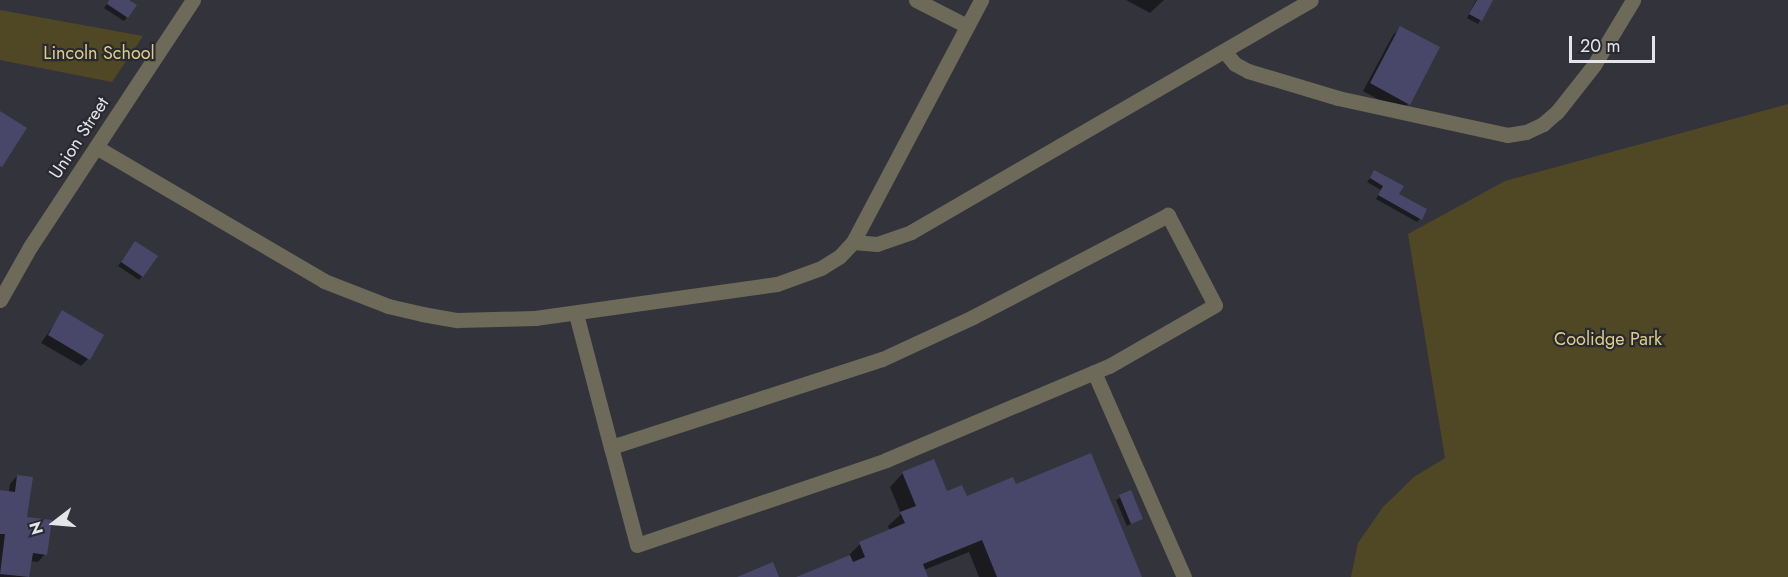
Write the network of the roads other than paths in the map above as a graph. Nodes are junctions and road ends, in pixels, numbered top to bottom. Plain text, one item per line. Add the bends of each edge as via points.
1 (194, 0) edge
2 (916, 0) edge
3 (981, 0) edge
4 (1311, 0) edge
5 (1633, 0) edge
6 (967, 26) junction
7 (1224, 51) junction
8 (96, 147) junction
9 (853, 242) junction
10 (0, 300) edge
11 (576, 314) junction
12 (1094, 372) junction
13 (611, 447) junction
14 (1184, 577) edge

1 - 8 street, Union Street
2 - 6 street
3 - 6 street
4 - 7 street
5 - 7 street via 1594,65 1557,112 1526,132 1507,135 1293,85 1248,71
6 - 9 street
7 - 9 street via 911,232 877,244
8 - 10 street, Union Street
8 - 11 street via 294,265 388,306 456,320
9 - 11 street via 821,268 777,284
11 - 13 street
12 - 13 street via 886,460 637,545
12 - 13 street via 1215,305 1168,214 973,317 882,359
12 - 14 street

